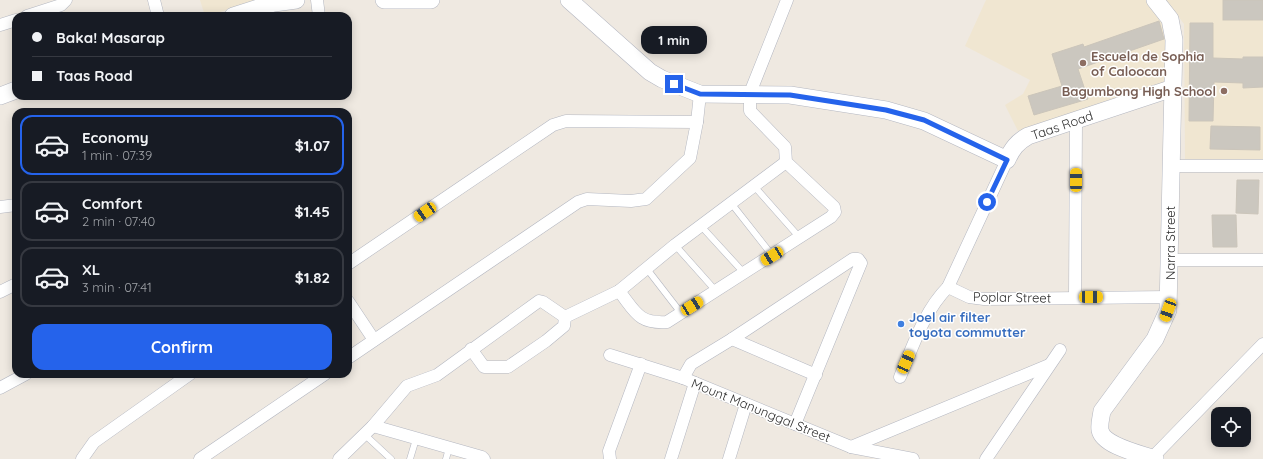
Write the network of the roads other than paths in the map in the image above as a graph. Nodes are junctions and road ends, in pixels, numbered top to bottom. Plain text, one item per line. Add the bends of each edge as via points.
1 (66, 0) edge
2 (154, 0) edge
3 (296, 0) edge
4 (317, 0) edge
5 (384, 0) edge
6 (431, 0) edge
7 (569, 0) edge
8 (787, 0) edge
9 (1155, 0) edge
10 (412, 1) edge
11 (39, 12) edge
12 (157, 12) edge
13 (246, 12) edge
14 (318, 12) edge
15 (12, 21) edge
16 (0, 25) edge
17 (1173, 88) junction
18 (12, 92) edge
19 (750, 93) junction
20 (700, 94) junction
21 (0, 96) edge
22 (1076, 121) junction
23 (698, 122) junction
24 (1007, 160) junction
25 (786, 162) junction
26 (1170, 166) junction
27 (1263, 166) edge
28 (754, 186) junction
29 (731, 203) junction
30 (12, 206) edge
31 (0, 207) edge
32 (701, 226) junction
33 (800, 238) junction
34 (675, 245) junction
35 (772, 256) junction
36 (1170, 260) junction
37 (1263, 260) edge
38 (352, 261) edge
39 (647, 269) junction
40 (744, 273) junction
41 (12, 286) edge
42 (948, 287) junction
43 (619, 290) junction
44 (716, 291) junction
45 (0, 292) edge
46 (1075, 297) junction
47 (1169, 297) junction
48 (352, 307) edge
49 (681, 313) junction
50 (565, 317) junction
51 (732, 339) junction
52 (374, 340) junction
53 (1263, 344) edge
54 (471, 349) junction
55 (1060, 350) dead end
56 (610, 354) dead end
57 (352, 355) edge
58 (641, 364) junction
59 (1049, 365) junction
60 (816, 375) junction
61 (900, 377) dead end
62 (19, 378) edge
63 (184, 378) edge
64 (319, 378) edge
65 (683, 378) junction
66 (695, 383) junction
67 (0, 388) edge
68 (746, 404) junction
69 (795, 424) junction
70 (368, 430) junction
71 (416, 439) junction
72 (851, 447) junction
73 (447, 454) edge
74 (483, 458) edge
75 (1153, 458) edge
76 (82, 459) edge
77 (200, 459) edge
78 (339, 459) edge
79 (391, 459) edge
80 (410, 459) edge
81 (610, 459) edge
82 (671, 459) edge
83 (729, 459) edge
84 (913, 459) edge
85 (986, 459) edge

1 - 11 street via 60,5
2 - 12 street
3 - 13 street via 274,3
4 - 14 street
5 - 10 street
6 - 10 street
7 - 20 street via 650,72
8 - 19 street
9 - 17 street, Narra Street via 1170,19 1174,40
15 - 16 street
17 - 22 street, Taas Road
17 - 26 street, Narra Street
18 - 21 street
19 - 20 street
19 - 24 street via 790,95 886,110 924,120
19 - 25 street via 750,111 785,147
20 - 23 street
22 - 24 street, Taas Road via 1028,136 1018,142
22 - 46 street
23 - 38 street via 566,121 553,125
23 - 52 street via 690,158 646,198 632,201 587,199 578,202
24 - 42 street
25 - 28 street
25 - 33 street via 834,207 832,217
26 - 27 street
26 - 36 street, Narra Street
28 - 29 street
28 - 33 lane
29 - 32 street
29 - 35 lane
30 - 31 street
32 - 34 street
32 - 40 lane
33 - 35 street
34 - 39 street
34 - 44 lane
35 - 40 street
36 - 37 street
36 - 47 street, Narra Street
39 - 43 street
39 - 49 lane
40 - 44 street
41 - 45 street
42 - 46 street, Poplar Street via 969,297 984,299
42 - 61 street via 926,318
43 - 49 street via 641,318 653,323 667,322
43 - 50 street
44 - 49 street
46 - 47 street, Poplar Street
47 - 75 street, Narra Street via 1168,310 1155,339 1102,412 1100,422 1100,432 1105,440
48 - 52 street
50 - 54 street via 539,301
50 - 54 street via 564,326 508,367 484,367
51 - 60 street
51 - 60 street via 853,259 858,259 860,263
51 - 65 street via 691,364
52 - 57 street
53 - 75 street
54 - 70 street via 437,375 407,386
55 - 59 street
56 - 58 street, Mount Manunggal Street
58 - 65 street, Mount Manunggal Street
58 - 81 street via 609,452
59 - 72 street
59 - 85 street
60 - 69 street
62 - 67 street
63 - 76 street via 94,442
64 - 77 street
65 - 66 street, Mount Manunggal Street
66 - 68 street, Mount Manunggal Street
66 - 82 street
68 - 69 street, Mount Manunggal Street
68 - 83 street
69 - 72 street, Mount Manunggal Street
70 - 71 street
70 - 78 street
70 - 79 lane
71 - 73 street
71 - 80 lane
72 - 84 street, Mount Manunggal Street
73 - 74 street

